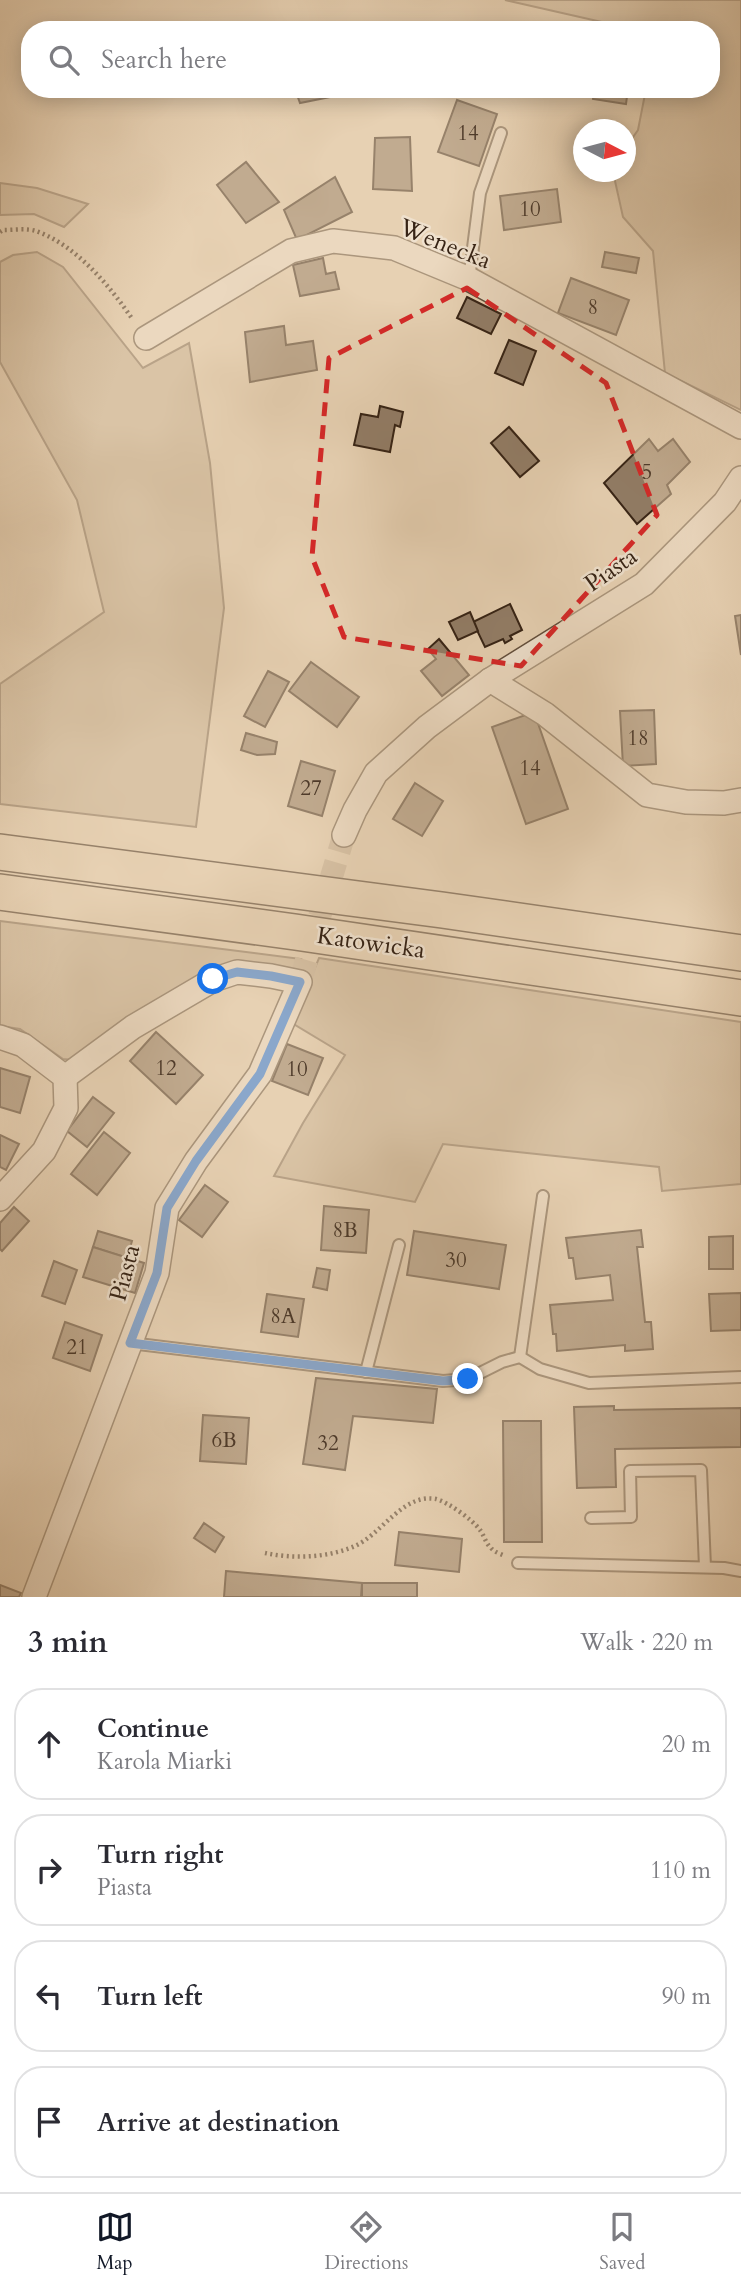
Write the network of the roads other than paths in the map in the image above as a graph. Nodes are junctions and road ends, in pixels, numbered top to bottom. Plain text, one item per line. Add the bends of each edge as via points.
1 (501, 133) dead end
2 (469, 279) junction
3 (146, 338) road end
4 (741, 427) edge
5 (741, 478) edge
6 (490, 680) junction
7 (741, 800) edge
8 (345, 835) tunnel mouth
9 (0, 852) edge
10 (0, 892) edge
11 (741, 953) edge
12 (741, 998) edge
13 (0, 1037) edge
14 (65, 1077) junction
15 (543, 1196) dead end
16 (0, 1199) edge
17 (399, 1245) dead end
18 (130, 1343) junction
19 (520, 1357) junction
20 (366, 1372) junction
21 (741, 1377) edge
22 (591, 1518) dead end
23 (518, 1563) road end
24 (705, 1567) junction
25 (741, 1571) edge
26 (34, 1597) edge

1 - 2 lane via 480,193
2 - 3 street, Wenecka via 394,248 333,241 290,251
2 - 4 street, Wenecka
5 - 6 street, Piasta via 725,502 644,584
6 - 7 street via 545,714 647,795 686,802
6 - 8 street, Piasta via 426,727 376,773
9 - 11 main road, Katowicka
10 - 12 main road, Katowicka
13 - 14 street via 23,1045
14 - 16 street via 66,1108 44,1151
14 - 18 street, Piasta via 133,1027 213,979 237,972 300,982 260,1074 167,1208 157,1273
15 - 19 lane
17 - 20 lane
18 - 20 lane
18 - 26 street, Piasta
19 - 20 lane via 468,1379 443,1381
19 - 21 lane via 540,1369 589,1383
22 - 24 lane via 631,1517 630,1471 701,1470
23 - 24 lane
24 - 25 lane

